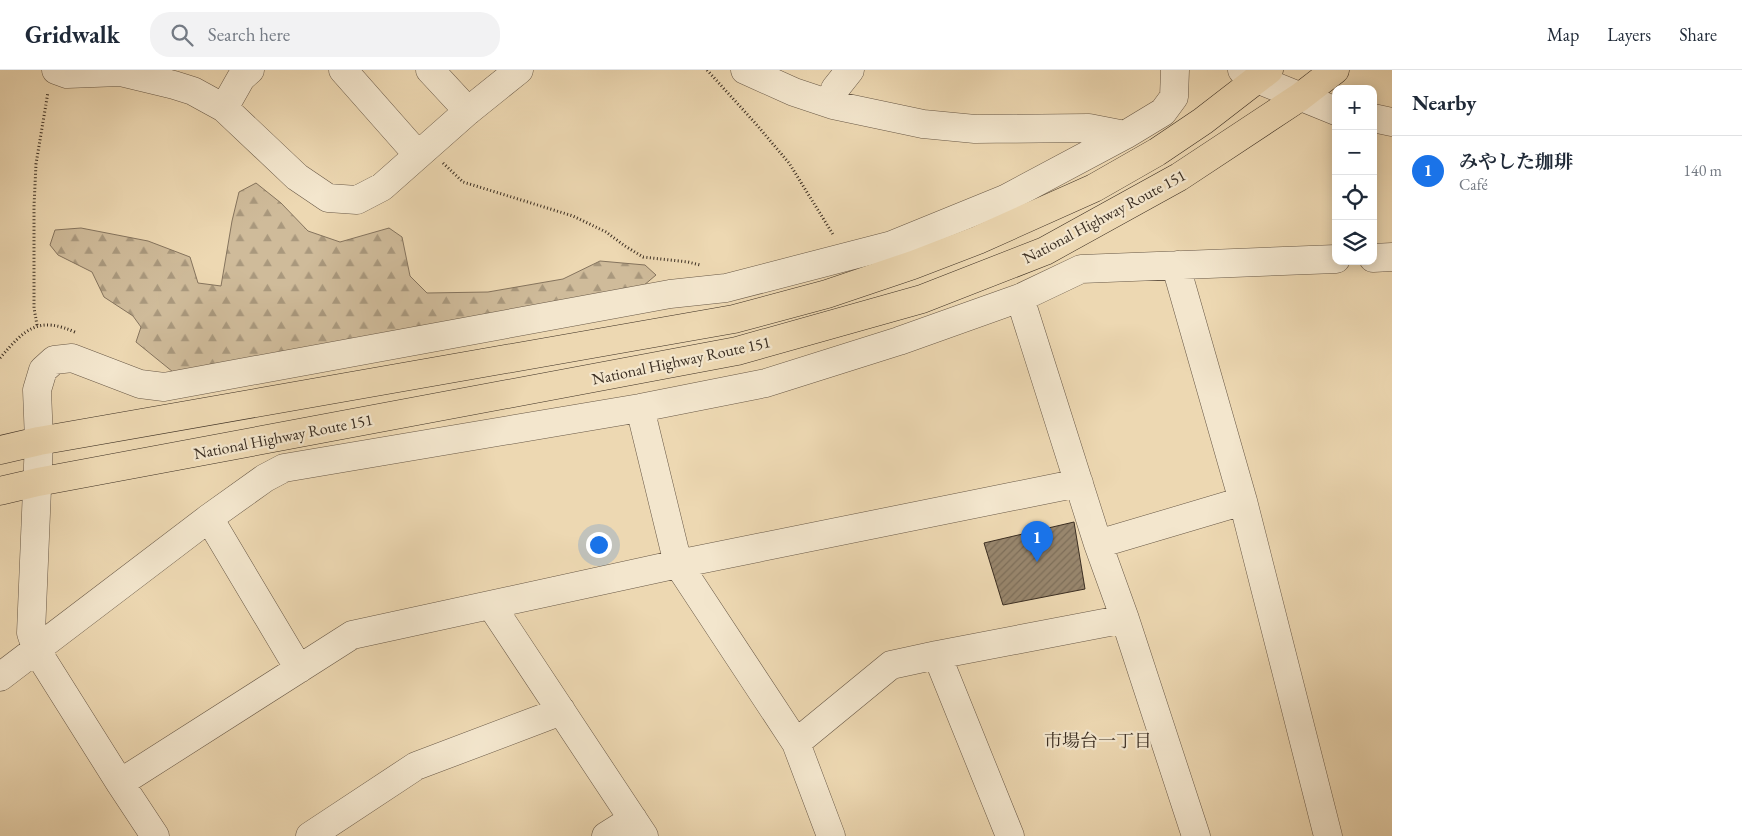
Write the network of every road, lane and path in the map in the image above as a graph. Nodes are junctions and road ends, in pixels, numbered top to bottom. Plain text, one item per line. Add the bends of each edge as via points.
1 (250, 70) edge
2 (343, 70) edge
3 (430, 70) edge
4 (519, 70) edge
5 (707, 70) edge
6 (745, 70) edge
7 (850, 70) edge
8 (1175, 70) edge
9 (1335, 70) edge
10 (1256, 73) edge
11 (53, 78) edge
12 (1300, 97) junction
13 (832, 105) junction
14 (224, 108) junction
15 (1332, 109) edge
16 (468, 111) junction
17 (1377, 119) edge
18 (1392, 122) edge
19 (1125, 135) junction
20 (422, 151) junction
21 (1392, 257) edge
22 (842, 258) junction
23 (1377, 258) edge
24 (1332, 259) edge
25 (1178, 265) junction
26 (731, 287) junction
27 (1020, 298) junction
28 (37, 325) dead end
29 (640, 408) junction
30 (39, 441) junction
31 (0, 450) edge
32 (38, 482) junction
33 (1079, 483) junction
34 (0, 491) edge
35 (1243, 501) junction
36 (209, 518) junction
37 (1098, 544) junction
38 (678, 564) junction
39 (490, 605) junction
40 (1125, 619) junction
41 (37, 650) junction
42 (937, 655) junction
43 (299, 669) junction
44 (0, 677) edge
45 (561, 710) junction
46 (796, 743) junction
47 (120, 784) junction
48 (638, 827) edge
49 (155, 836) edge
50 (310, 836) edge
51 (606, 836) edge
52 (831, 836) edge
53 (1010, 836) edge
54 (1196, 836) edge
55 (1328, 836) edge

1 - 14 street via 241,78
2 - 20 street
3 - 16 street
4 - 16 street
5 - 22 path via 789,163 839,243
6 - 13 street
7 - 13 street via 836,89
8 - 19 street via 1174,97 1162,112
9 - 12 highway, National Highway Route 151
10 - 12 street
10 - 30 highway, National Highway Route 151 via 1203,121 1158,152 1094,188 978,240 827,294 734,319
11 - 14 street via 67,74 120,72 193,91
11 - 28 path via 36,164 34,308
12 - 15 street
12 - 32 highway, National Highway Route 151 via 1179,177 1045,251 922,299 736,351
13 - 19 street via 923,124 975,130 1089,128
14 - 20 street via 297,177 328,198 357,200 382,187
16 - 20 street
17 - 18 street
19 - 22 street via 1005,199 892,245
20 - 26 path via 463,182 573,216 643,256 714,269 726,277
21 - 23 street
22 - 26 street
24 - 25 street
25 - 27 street via 1081,269
25 - 35 street
26 - 30 street via 670,294 164,387 140,384 72,358 54,360 43,370 37,390
27 - 29 street via 899,341 766,382
27 - 33 street
29 - 36 street via 284,468 264,478
29 - 38 street
30 - 31 highway, National Highway Route 151
30 - 32 street
32 - 34 highway, National Highway Route 151
32 - 41 street via 31,633
33 - 37 street
33 - 38 street
35 - 37 street
35 - 55 street
36 - 41 street
36 - 43 street
37 - 40 street
38 - 39 street
38 - 46 street
39 - 43 street via 352,635
39 - 45 street
40 - 42 street
40 - 54 street
41 - 44 street
41 - 47 street
42 - 46 street via 891,665
42 - 53 street
43 - 47 street
45 - 48 street
45 - 50 street via 416,766
46 - 52 street
47 - 49 street
48 - 51 street

